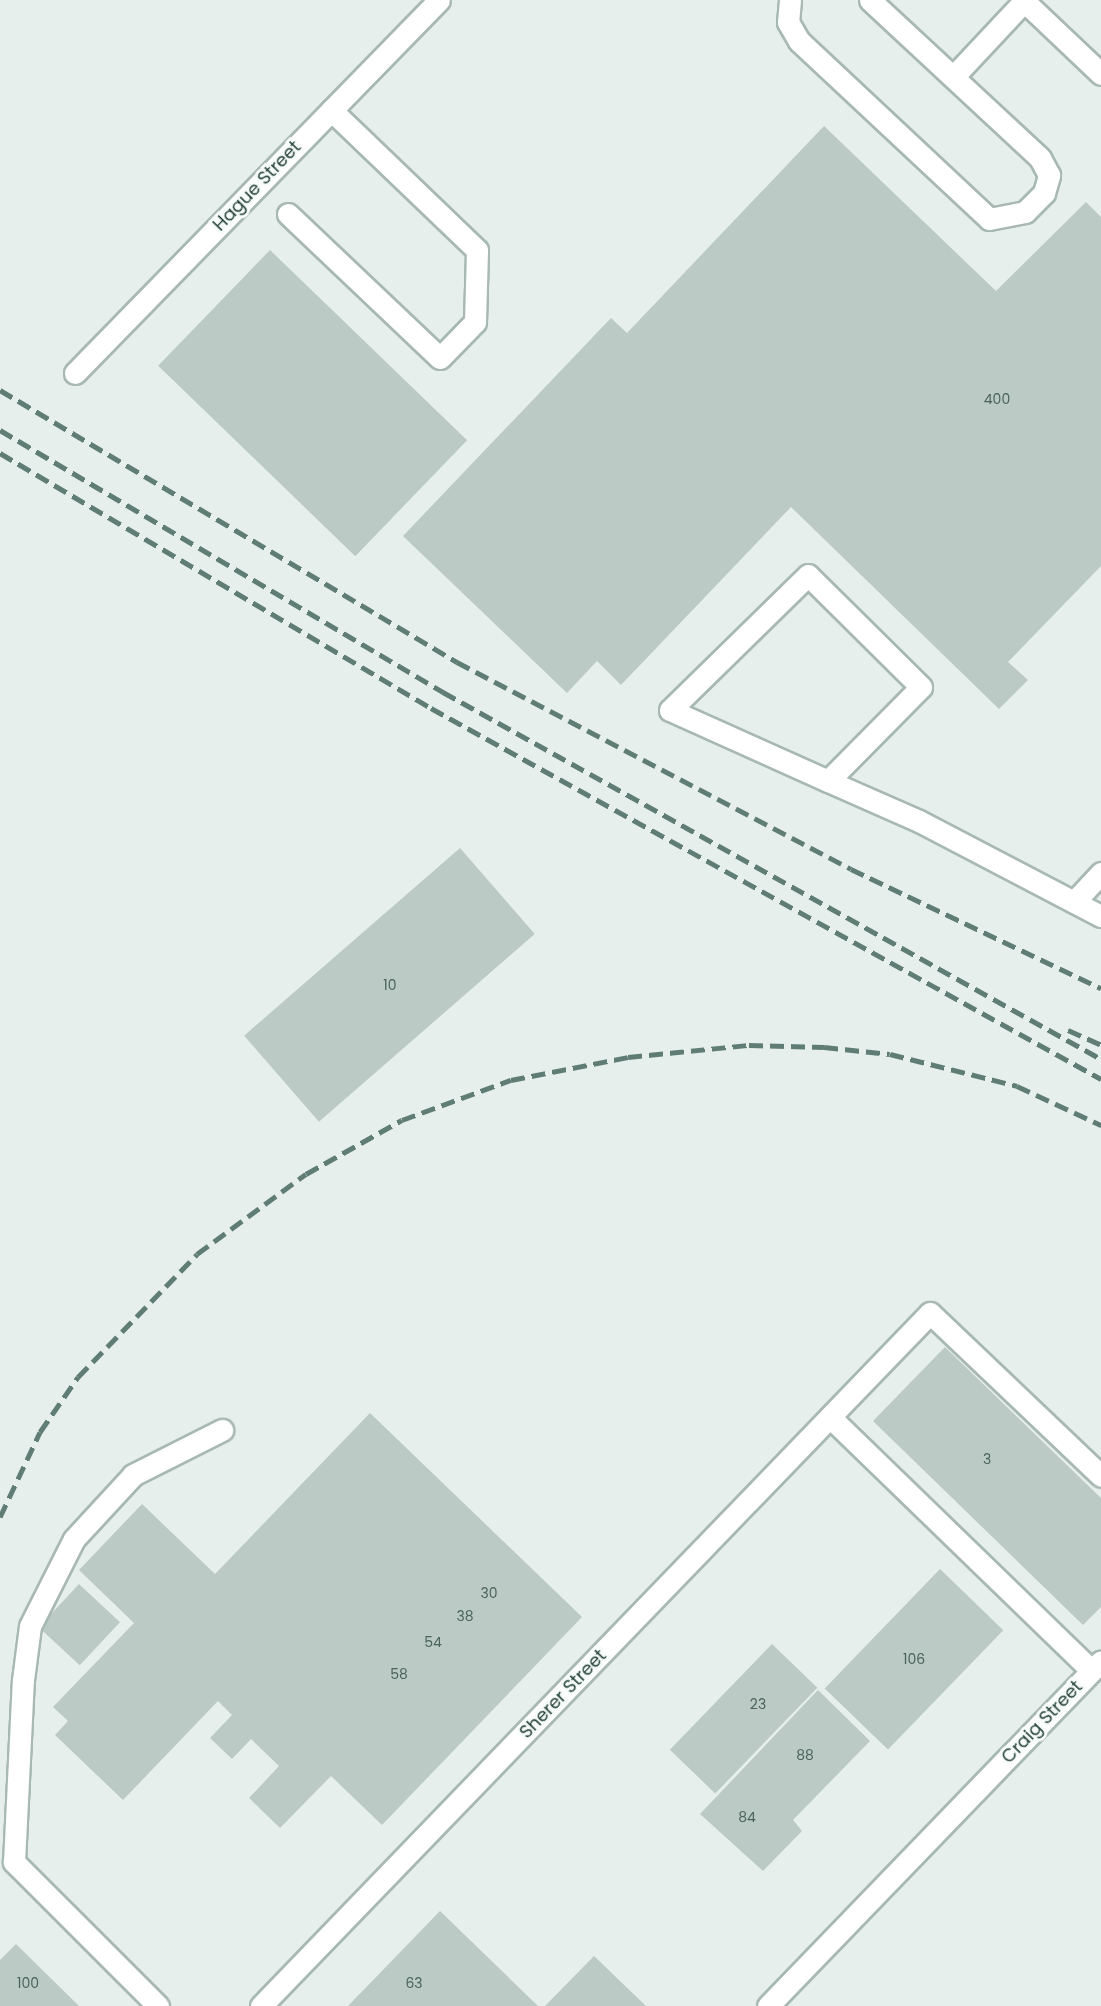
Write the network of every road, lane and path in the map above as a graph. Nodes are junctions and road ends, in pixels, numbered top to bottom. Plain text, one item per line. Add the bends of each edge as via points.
1 (439, 0) edge
2 (790, 0) edge
3 (870, 0) edge
4 (1025, 1) edge
5 (1101, 74) edge
6 (954, 76) junction
7 (331, 110) junction
8 (288, 214) dead end
9 (75, 373) dead end
10 (828, 781) junction
11 (1101, 873) edge
12 (1074, 902) junction
13 (1101, 915) edge
14 (830, 1417) junction
15 (222, 1430) dead end
16 (1101, 1476) edge
17 (1096, 1666) edge
18 (158, 2006) edge
19 (261, 2006) edge
20 (768, 2006) edge

1 - 7 street, Hague Street
2 - 6 street via 788,22 799,41 989,219 1009,219 1044,193 1048,175 1001,119
3 - 6 street
4 - 5 street
4 - 6 street
7 - 8 street via 477,250 475,322 440,359
7 - 9 street, Hague Street
10 - 10 street via 670,710 808,575 921,687
10 - 12 street
11 - 12 street
12 - 13 street
14 - 16 street, Sherer Street via 930,1313
14 - 17 street, Craig Street
14 - 19 street, Sherer Street
15 - 18 street via 134,1475 74,1539 30,1626 23,1681 14,1862
17 - 20 street, Craig Street

